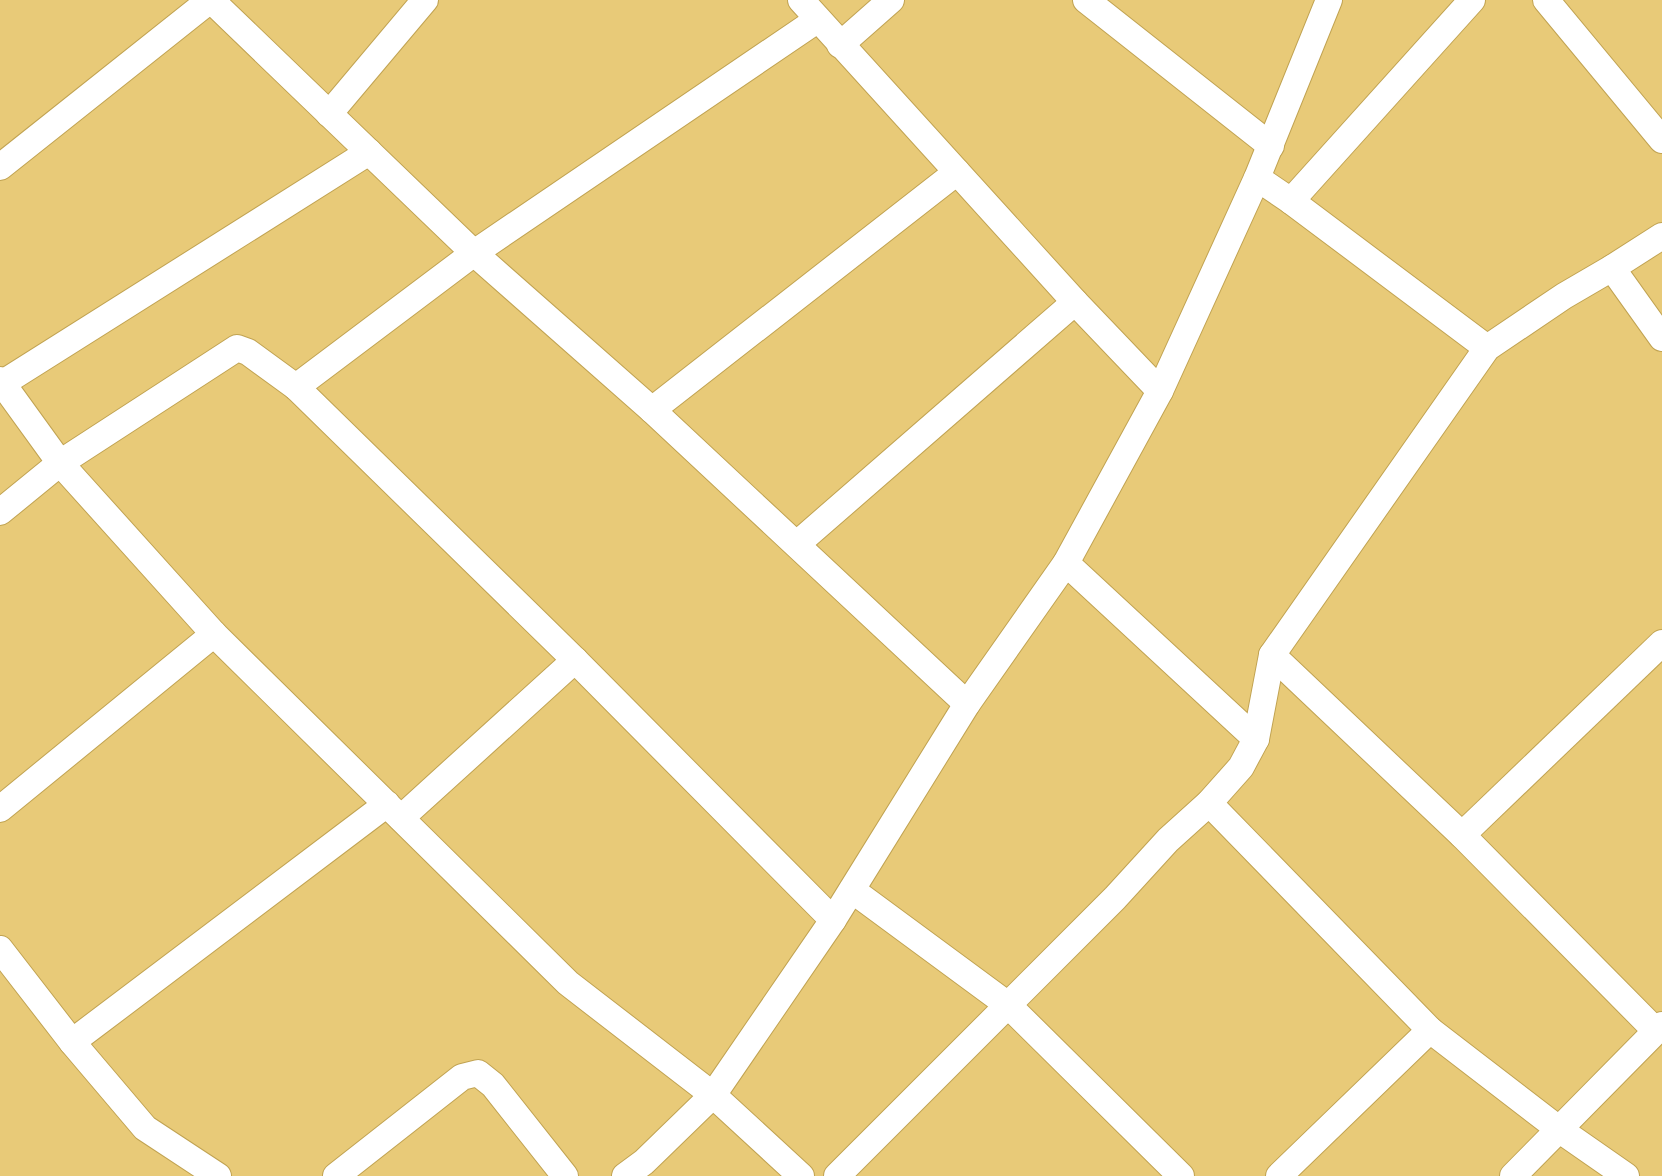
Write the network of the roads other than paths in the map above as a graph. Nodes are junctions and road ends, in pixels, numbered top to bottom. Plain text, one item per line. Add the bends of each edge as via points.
1 (211, 0) edge
2 (425, 0) edge
3 (801, 0) edge
4 (891, 0) edge
5 (1086, 0) edge
6 (1329, 0) edge
7 (1472, 0) edge
8 (1546, 0) edge
9 (817, 20) junction
10 (840, 45) junction
11 (329, 114) junction
12 (1662, 140) edge
13 (1271, 146) junction
14 (369, 152) junction
15 (0, 166) edge
16 (957, 172) junction
17 (1257, 178) junction
18 (1291, 201) junction
19 (1662, 236) edge
20 (474, 254) junction
21 (1612, 268) junction
22 (1075, 302) junction
23 (1662, 338) edge
24 (1487, 348) junction
25 (1, 382) edge
26 (296, 387) junction
27 (1160, 391) junction
28 (652, 411) junction
29 (60, 463) junction
30 (0, 512) edge
31 (797, 544) junction
32 (1066, 563) junction
33 (214, 634) junction
34 (1662, 643) edge
35 (1272, 655) junction
36 (575, 660) junction
37 (967, 704) junction
38 (1256, 739) junction
39 (1209, 803) junction
40 (0, 809) edge
41 (394, 811) junction
42 (1462, 835) junction
43 (852, 890) junction
44 (832, 920) junction
45 (1, 952) edge
46 (1008, 1005) junction
47 (1659, 1028) edge
48 (1430, 1030) junction
49 (72, 1042) junction
50 (712, 1095) junction
51 (1560, 1130) junction
52 (218, 1176) edge
53 (336, 1176) edge
54 (565, 1176) edge
55 (625, 1176) edge
56 (801, 1176) edge
57 (837, 1176) edge
58 (1181, 1176) edge
59 (1279, 1176) edge
60 (1513, 1176) edge
61 (1626, 1176) edge

1 - 11 street
1 - 15 street
2 - 11 street
3 - 9 street
4 - 10 street
5 - 13 street
6 - 13 street
7 - 18 street
8 - 12 street
9 - 10 street
9 - 20 street
10 - 16 street
11 - 14 street
13 - 17 street
14 - 20 street
14 - 25 street
16 - 22 street
16 - 28 street
17 - 18 street
17 - 27 street
18 - 24 street
19 - 21 street
20 - 26 street
20 - 28 street
21 - 23 street
21 - 24 street
22 - 27 street
22 - 31 street
24 - 35 street
25 - 29 street
26 - 29 street via 249,352 237,348
26 - 36 street
27 - 32 street
28 - 31 street
29 - 30 street
29 - 33 street
31 - 37 street
32 - 37 street
32 - 38 street
33 - 40 street
33 - 41 street
34 - 42 street
35 - 38 street
35 - 42 street
36 - 41 street
36 - 44 street
37 - 43 street
38 - 39 street via 1241,767
39 - 46 street
39 - 48 street
41 - 49 street
41 - 50 street via 568,982
42 - 47 street
43 - 44 street
43 - 46 street
44 - 50 street
45 - 49 street
46 - 57 street
46 - 58 street
47 - 51 street
48 - 51 street
48 - 59 street
49 - 52 street via 145,1128
50 - 55 street
50 - 56 street
51 - 60 street
51 - 61 street
53 - 54 street via 462,1077 478,1072 493,1085

